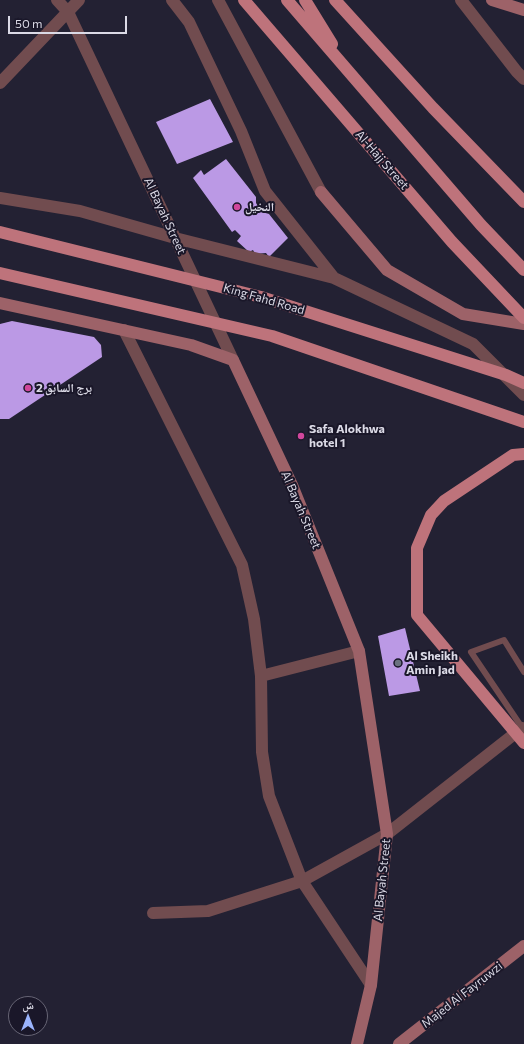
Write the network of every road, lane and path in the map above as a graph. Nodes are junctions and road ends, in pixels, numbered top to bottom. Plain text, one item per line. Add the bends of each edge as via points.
1 (57, 0) edge
2 (79, 0) edge
3 (172, 0) edge
4 (218, 0) edge
5 (244, 0) edge
6 (287, 0) edge
7 (305, 0) edge
8 (335, 0) edge
9 (461, 0) edge
10 (492, 0) edge
11 (524, 10) edge
12 (68, 12) junction
13 (354, 78) junction
14 (524, 79) edge
15 (0, 83) edge
16 (0, 198) edge
17 (524, 202) edge
18 (0, 232) edge
19 (175, 238) junction
20 (524, 270) edge
21 (0, 273) edge
22 (334, 278) junction
23 (0, 303) edge
24 (524, 318) edge
25 (524, 324) edge
26 (124, 330) junction
27 (233, 360) junction
28 (524, 383) edge
29 (524, 395) edge
30 (524, 422) edge
31 (524, 454) edge
32 (359, 651) junction
33 (524, 672) edge
34 (261, 676) junction
35 (523, 729) edge
36 (524, 743) edge
37 (387, 834) junction
38 (302, 881) junction
39 (153, 913) dead end
40 (524, 946) edge
41 (371, 986) junction
42 (357, 1044) edge
43 (399, 1044) edge

1 - 12 street, Al Bayah Street
2 - 12 street
3 - 22 street via 189,22 241,130 265,191
4 - 25 street via 321,192 387,270 463,314
5 - 24 main road, Al-Hajj Street via 452,242
6 - 13 main road
7 - 13 main road
8 - 17 main road via 433,108
9 - 14 street
10 - 11 street
12 - 15 street
12 - 19 street, Al Bayah Street
13 - 20 main road via 481,225
16 - 19 street via 80,211
18 - 28 main road, King Fahd Road, bridge via 261,296
19 - 22 street
19 - 27 street, Al Bayah Street
21 - 30 main road, bridge via 272,336
22 - 29 street via 473,344
23 - 26 street
26 - 27 street via 191,345
26 - 34 street via 242,565 254,619
27 - 32 street, Al Bayah Street via 292,485
31 - 36 main road, bridge via 506,459 444,501 431,515 417,548 417,615
32 - 34 street
32 - 37 street, Al Bayah Street
33 - 35 lane via 504,640 471,652
34 - 38 street via 262,752 269,796
35 - 37 street
37 - 38 street
37 - 41 street, Al Bayah Street
38 - 39 street via 208,911
38 - 41 street
40 - 43 street, Majed Al Fayruwzi
41 - 42 street, Al Bayah Street

